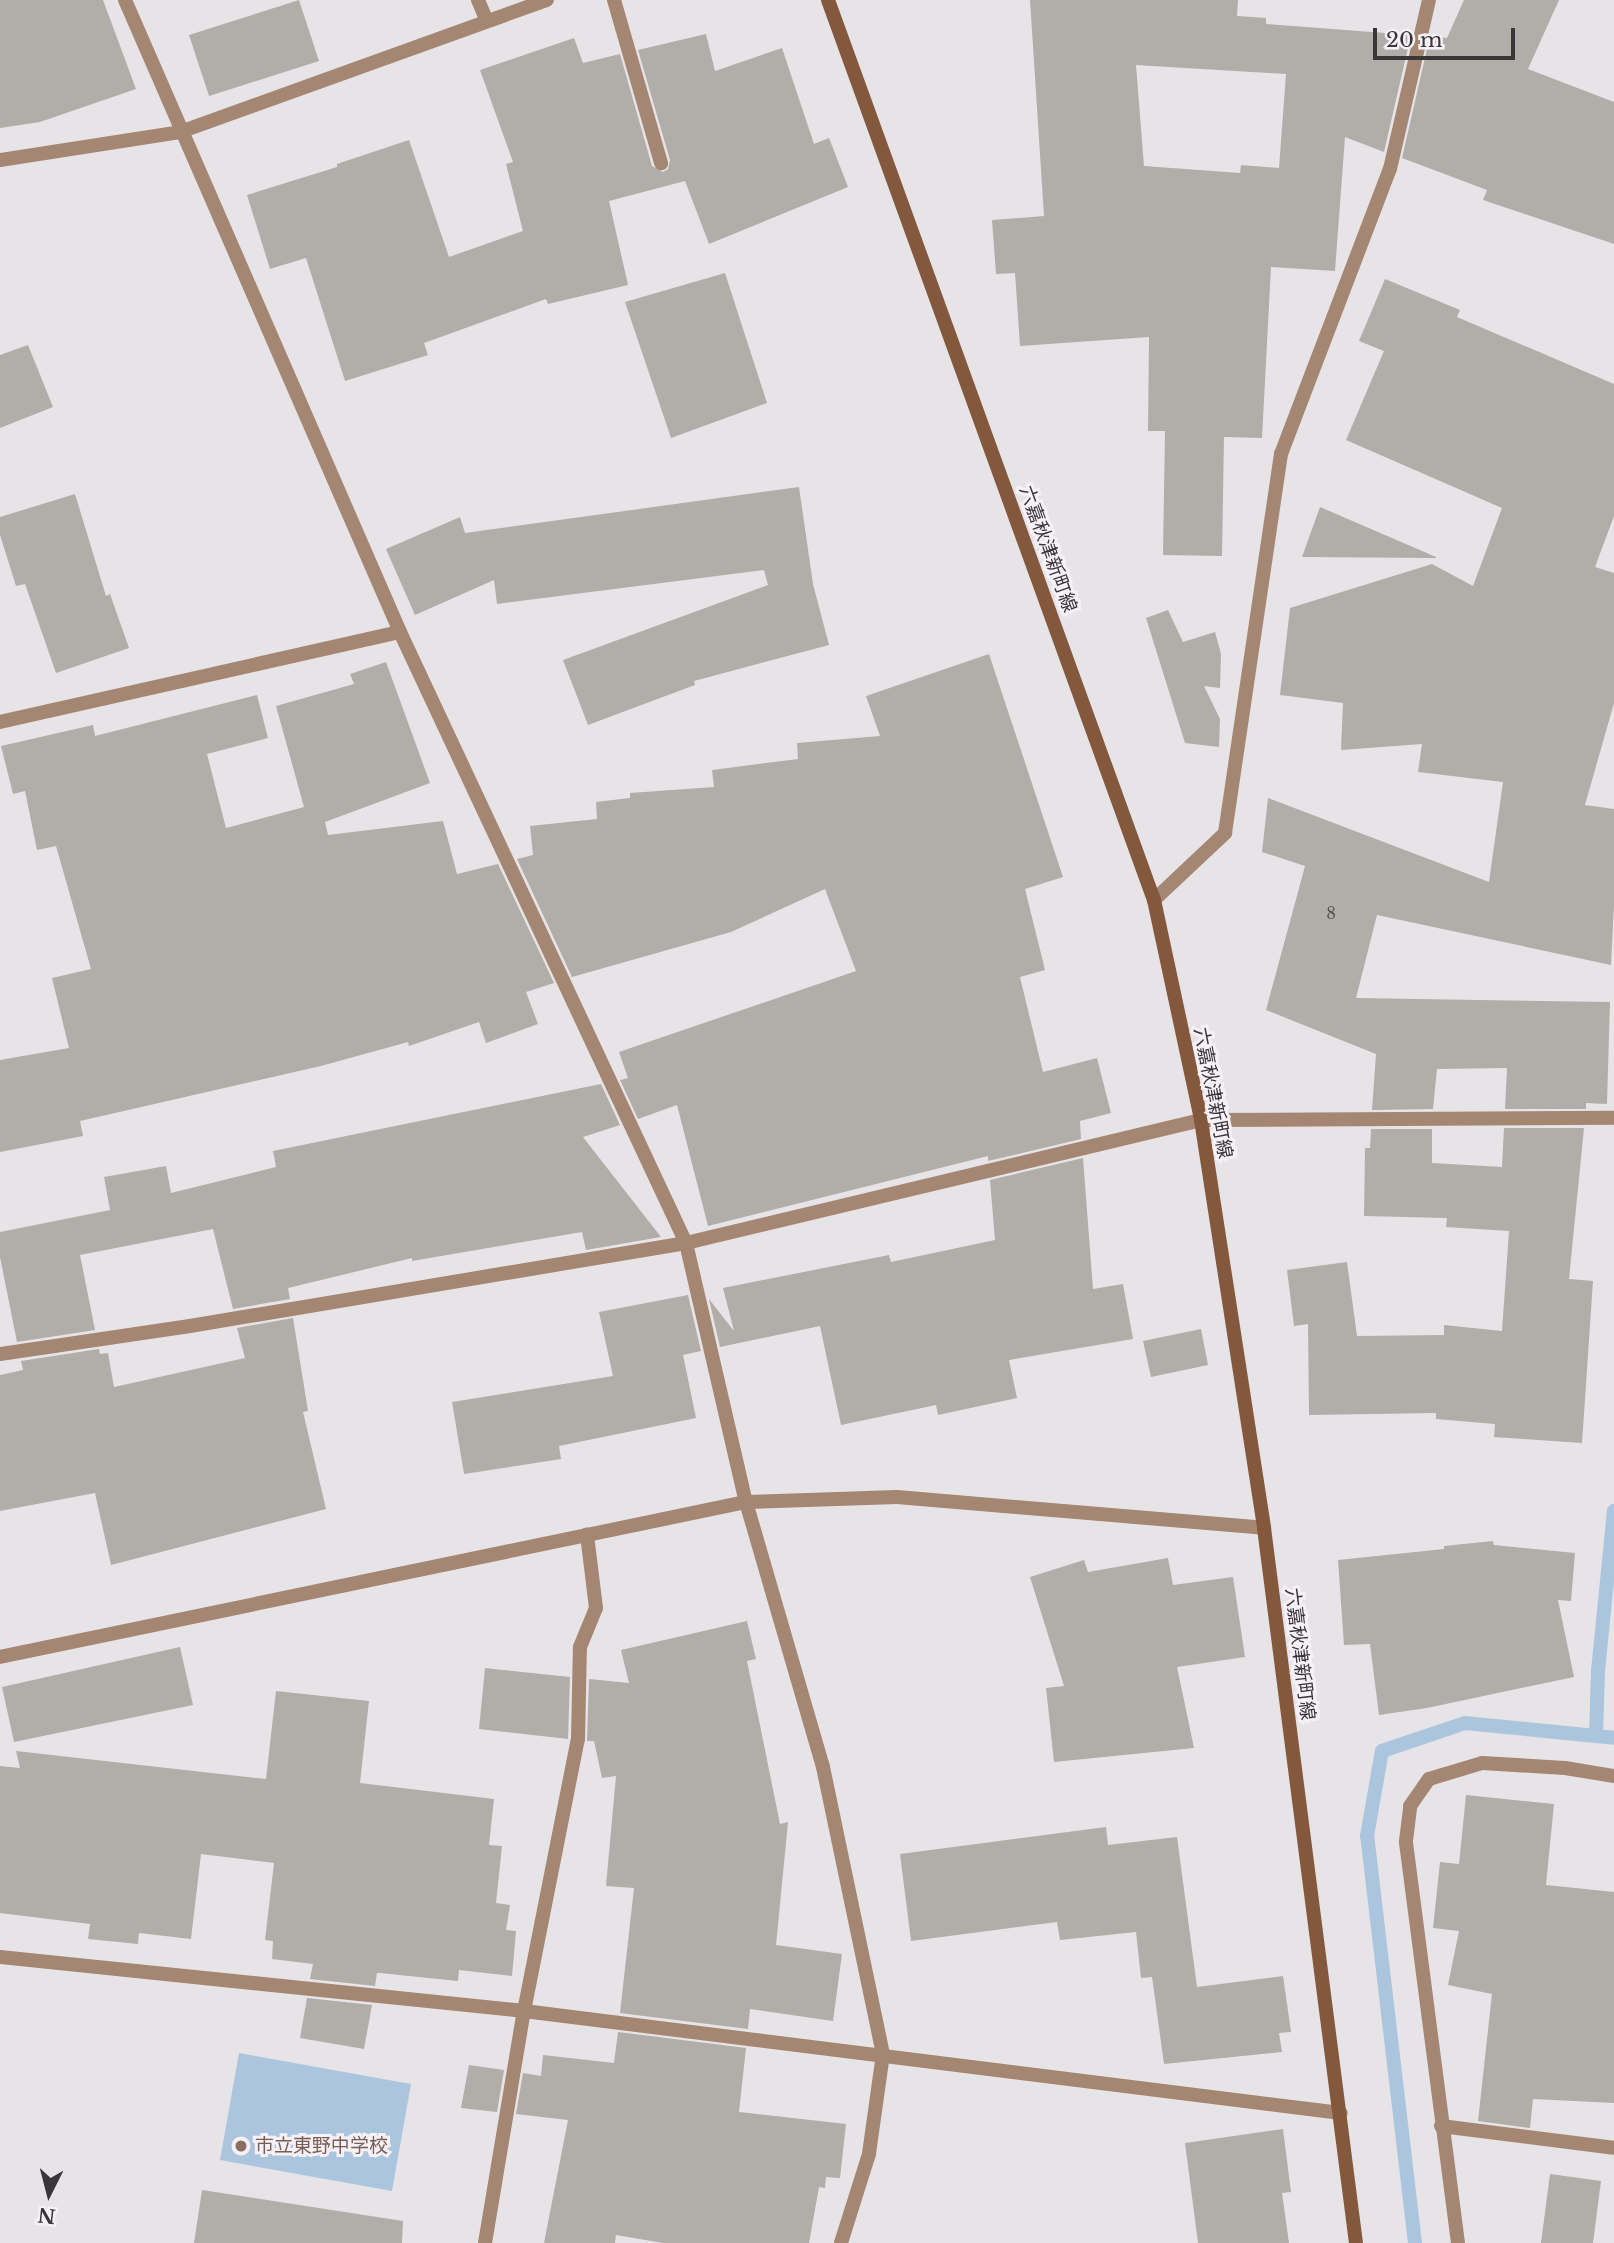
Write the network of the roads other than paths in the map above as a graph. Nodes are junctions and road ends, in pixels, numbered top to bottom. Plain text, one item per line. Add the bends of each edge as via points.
1 (125, 0) edge
2 (478, 0) edge
3 (547, 0) edge
4 (614, 0) edge
5 (828, 0) edge
6 (1429, 0) edge
7 (487, 21) junction
8 (180, 132) junction
9 (0, 159) edge
10 (661, 163) dead end
11 (400, 632) junction
12 (0, 722) edge
13 (1154, 900) junction
14 (1614, 1118) edge
15 (1201, 1119) junction
16 (686, 1243) junction
17 (0, 1354) edge
18 (746, 1502) junction
19 (1264, 1528) junction
20 (587, 1535) junction
21 (0, 1657) edge
22 (1614, 1776) edge
23 (0, 1957) edge
24 (524, 2011) junction
25 (883, 2054) junction
26 (1341, 2113) junction
27 (1441, 2126) junction
28 (1614, 2148) edge
29 (485, 2243) edge
30 (841, 2243) edge
31 (1356, 2243) edge
32 (1458, 2243) edge

1 - 8 street
2 - 7 street
3 - 7 street
4 - 10 street
5 - 13 main road, 六嘉秋津新町線
6 - 13 street via 1390,169 1281,454 1225,834
7 - 8 street
8 - 9 street
8 - 11 street
11 - 12 street
11 - 16 street
13 - 15 main road, 六嘉秋津新町線
14 - 15 street
15 - 16 street
15 - 19 main road, 六嘉秋津新町線
16 - 17 street
16 - 18 street
18 - 19 street via 897,1497
18 - 20 street
18 - 25 street via 824,1767
19 - 26 main road, 六嘉秋津新町線
20 - 21 street
20 - 24 street via 596,1608 580,1647 578,1739
22 - 27 street via 1482,1763 1429,1779 1410,1806 1406,1841
23 - 24 street
24 - 25 street
24 - 29 street
25 - 26 street
25 - 30 street via 869,2154
26 - 31 main road, 六嘉秋津新町線
27 - 28 street
27 - 32 street

